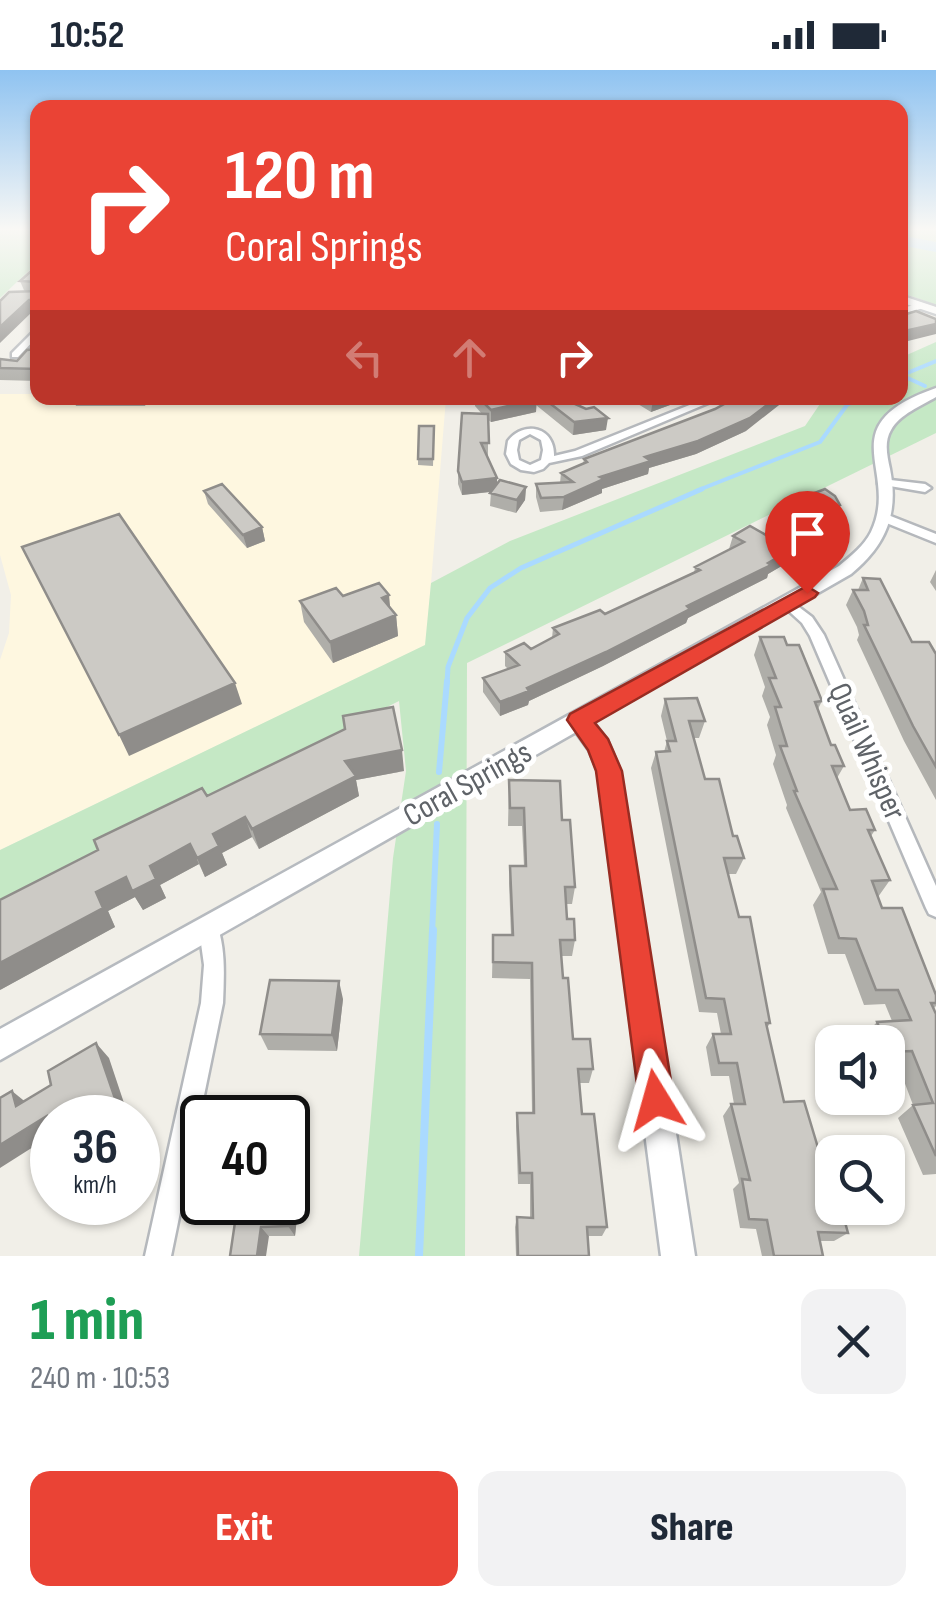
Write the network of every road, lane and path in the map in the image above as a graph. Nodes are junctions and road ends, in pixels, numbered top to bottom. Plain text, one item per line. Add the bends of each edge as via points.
1 (908, 304) edge
2 (936, 311) edge
3 (30, 339) edge
4 (30, 355) edge
5 (936, 392) edge
6 (693, 405) edge
7 (548, 460) dead end
8 (882, 482) junction
9 (925, 488) dead end
10 (883, 517) junction
11 (936, 539) edge
12 (787, 603) junction
13 (579, 720) junction
14 (936, 908) edge
15 (209, 929) junction
16 (0, 1045) edge
17 (158, 1256) edge
18 (678, 1256) edge

1 - 2 street
3 - 4 street via 16,355
5 - 8 street via 906,406 882,431
6 - 7 street via 578,454
8 - 9 street
8 - 10 street
10 - 11 street
10 - 12 street, Coral Springs via 860,557
12 - 13 street, Coral Springs
12 - 14 street, Quail Whisper via 817,636
13 - 15 street, Coral Springs
13 - 18 street via 609,771
15 - 16 street, Coral Springs
15 - 17 street via 212,1003

